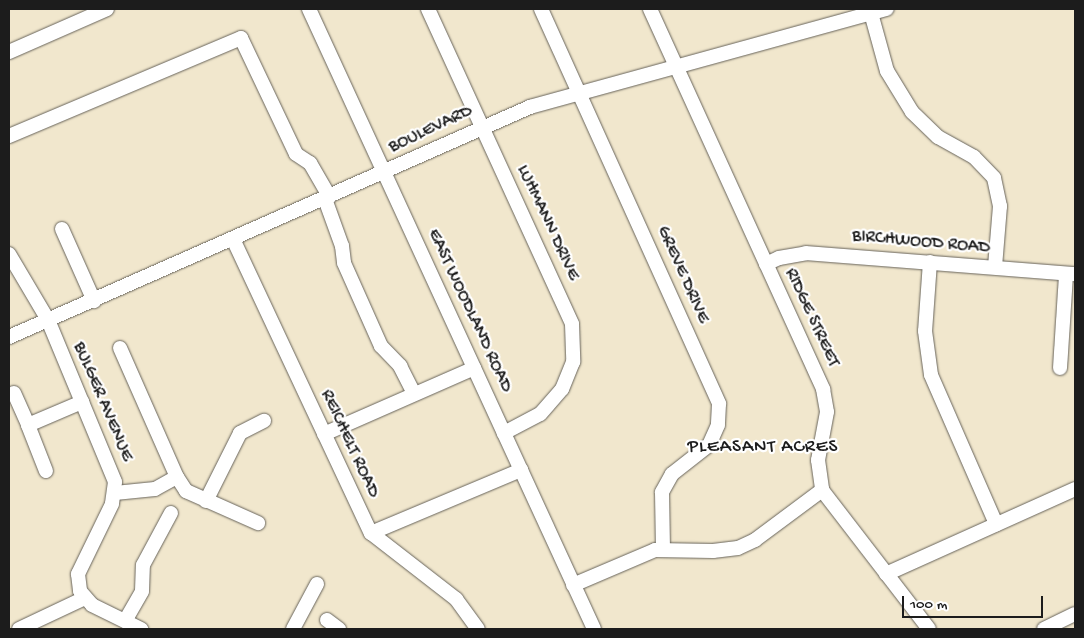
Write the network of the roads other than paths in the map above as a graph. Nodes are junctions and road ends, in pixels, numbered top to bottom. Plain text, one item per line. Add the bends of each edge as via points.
1 (107, 9) edge
2 (309, 9) edge
3 (428, 9) edge
4 (541, 9) edge
5 (650, 9) edge
6 (887, 9) edge
7 (871, 13) junction
8 (10, 48) edge
9 (676, 66) junction
10 (579, 92) junction
11 (482, 128) junction
12 (9, 136) edge
13 (384, 172) junction
14 (328, 198) junction
15 (62, 229) dead end
16 (233, 239) junction
17 (9, 254) edge
18 (930, 262) junction
19 (766, 264) junction
20 (995, 268) junction
21 (1070, 274) edge
22 (94, 300) junction
23 (48, 320) junction
24 (9, 337) edge
25 (120, 348) dead end
26 (474, 368) junction
27 (1060, 368) dead end
28 (14, 394) dead end
29 (414, 394) junction
30 (82, 402) junction
31 (264, 421) dead end
32 (28, 425) junction
33 (504, 433) junction
34 (324, 434) junction
35 (521, 470) junction
36 (46, 471) dead end
37 (177, 477) junction
38 (1075, 489) edge
39 (822, 490) junction
40 (115, 494) junction
41 (206, 501) junction
42 (171, 513) dead end
43 (258, 523) dead end
44 (996, 524) junction
45 (371, 532) junction
46 (663, 548) junction
47 (886, 574) junction
48 (317, 584) dead end
49 (573, 585) junction
50 (84, 598) junction
51 (1075, 614) edge
52 (327, 620) dead end
53 (125, 621) junction
54 (19, 629) edge
55 (141, 629) edge
56 (293, 629) edge
57 (339, 629) edge
58 (478, 629) edge
59 (594, 629) edge
60 (928, 629) edge
61 (1044, 629) edge

1 - 8 street
2 - 13 street, EAST WOODLAND ROAD
3 - 11 street, LUHMANN DRIVE
4 - 10 street, GREVE DRIVE
5 - 9 street, RIDGE STREET
6 - 7 street, BOULEVARD
7 - 9 street, BOULEVARD
7 - 20 street via 888,71 912,112 938,137 974,157 994,178 1000,206
9 - 10 street, BOULEVARD
9 - 19 street, RIDGE STREET
10 - 11 street, BOULEVARD via 530,107
10 - 46 street, GREVE DRIVE via 719,404 718,425 709,445 672,474 662,492
11 - 13 street, BOULEVARD
11 - 33 street, LUHMANN DRIVE via 569,313 574,338 572,369 557,397 536,418
12 - 14 street via 241,38 296,154 310,162
13 - 14 street, BOULEVARD
13 - 26 street, EAST WOODLAND ROAD
14 - 16 street, BOULEVARD
14 - 29 street via 344,263 377,338 400,366
15 - 22 street
16 - 22 street, BOULEVARD
16 - 34 street, REICHELT ROAD
17 - 23 street, BULGER AVENUE
18 - 19 street, BIRCHWOOD ROAD via 806,253
18 - 20 street, BIRCHWOOD ROAD
18 - 44 street via 925,331 931,375
19 - 39 street, RIDGE STREET via 827,400 818,460
20 - 21 street, BIRCHWOOD ROAD
21 - 27 street
22 - 23 street, BOULEVARD
23 - 24 street, BOULEVARD
23 - 30 street, BULGER AVENUE
25 - 37 street
26 - 29 street
26 - 33 street, EAST WOODLAND ROAD
28 - 32 street
29 - 34 street
30 - 32 street
30 - 40 street, BULGER AVENUE via 112,472
31 - 41 street via 240,433
32 - 36 street
33 - 35 street, EAST WOODLAND ROAD
34 - 45 street, REICHELT ROAD
35 - 45 street
35 - 49 street, EAST WOODLAND ROAD
37 - 40 street via 155,489
37 - 41 street via 186,491
38 - 44 street
39 - 46 street via 755,540 738,548 713,552
39 - 47 street, RIDGE STREET
40 - 50 street via 78,574
41 - 43 street
42 - 53 street via 143,565 142,591
44 - 47 street
45 - 58 street, REICHELT ROAD via 456,599
46 - 49 street
47 - 60 street, RIDGE STREET
48 - 56 street
49 - 59 street, EAST WOODLAND ROAD
50 - 53 street
50 - 54 street
51 - 61 street
52 - 57 street
53 - 55 street

